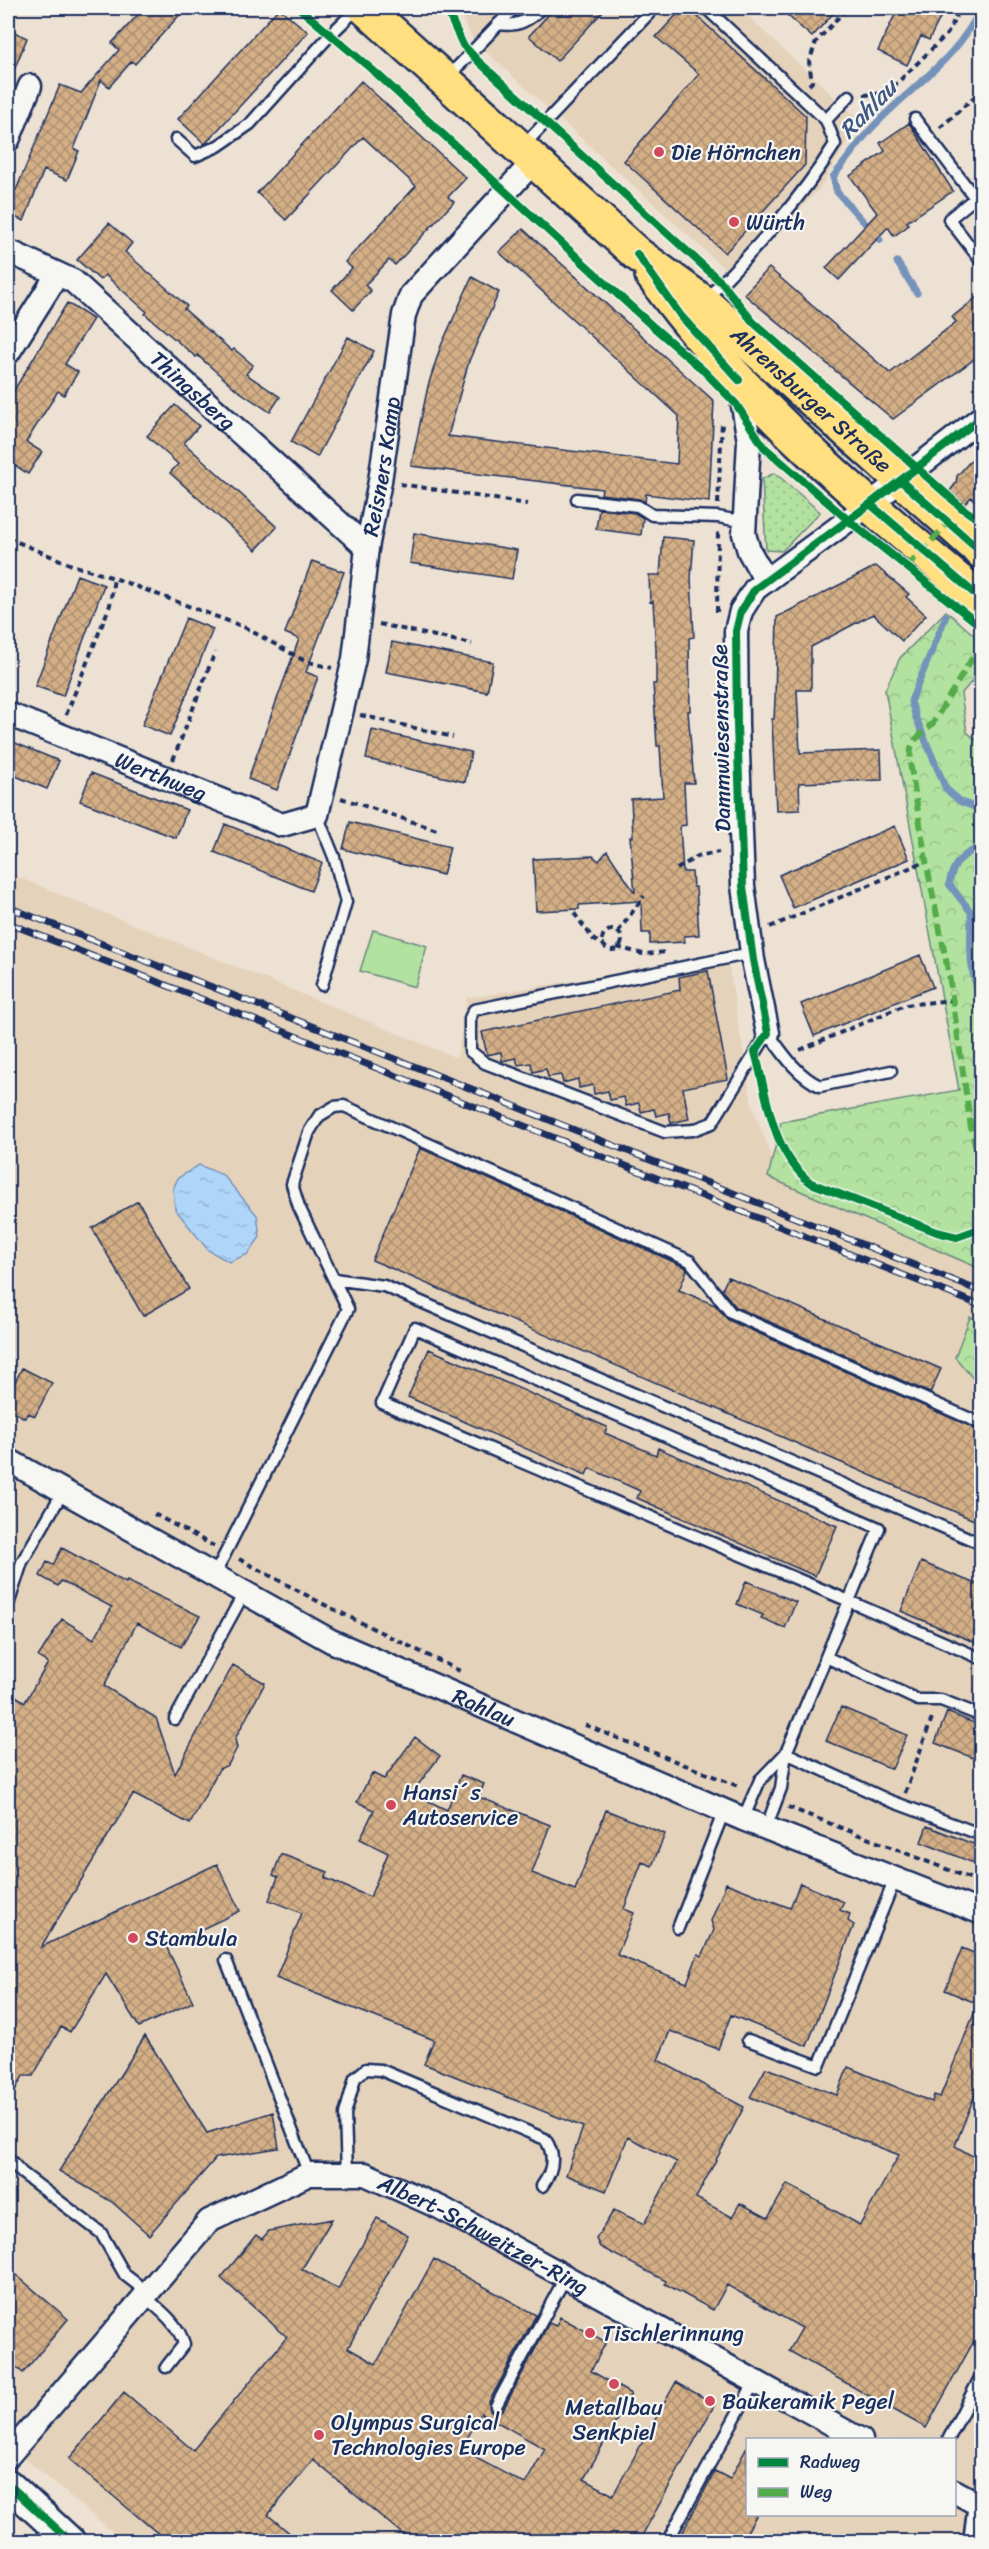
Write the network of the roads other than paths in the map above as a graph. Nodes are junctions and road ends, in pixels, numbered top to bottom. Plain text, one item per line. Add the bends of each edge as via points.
1 (358, 8) edge
2 (365, 8) edge
3 (514, 8) edge
4 (541, 8) edge
5 (654, 8) edge
6 (706, 8) edge
7 (498, 24) junction
8 (445, 79) junction
9 (30, 86) dead end
10 (849, 96) road end
11 (915, 119) dead end
12 (826, 120) junction
13 (176, 139) dead end
14 (8, 140) edge
15 (528, 154) junction
16 (8, 251) edge
17 (637, 254) junction
18 (981, 262) edge
19 (57, 275) junction
20 (703, 302) junction
21 (8, 353) edge
22 (739, 380) junction
23 (981, 417) edge
24 (901, 481) junction
25 (577, 499) dead end
26 (870, 504) junction
27 (745, 522) junction
28 (367, 548) junction
29 (981, 552) edge
30 (766, 581) junction
31 (981, 600) edge
32 (8, 714) edge
33 (316, 815) junction
34 (751, 944) junction
35 (322, 985) dead end
36 (768, 1033) junction
37 (891, 1071) dead end
38 (334, 1279) junction
39 (981, 1424) edge
40 (8, 1460) edge
41 (64, 1490) junction
42 (981, 1544) edge
43 (214, 1576) junction
44 (244, 1593) junction
45 (849, 1601) junction
46 (8, 1605) edge
47 (826, 1657) junction
48 (981, 1659) edge
49 (981, 1716) edge
50 (175, 1719) dead end
51 (786, 1753) junction
52 (733, 1815) junction
53 (766, 1828) junction
54 (981, 1835) edge
55 (895, 1879) junction
56 (981, 1913) edge
57 (678, 1928) dead end
58 (226, 1960) dead end
59 (748, 2040) dead end
60 (8, 2158) edge
61 (309, 2174) junction
62 (347, 2174) junction
63 (542, 2186) dead end
64 (566, 2276) junction
65 (146, 2294) junction
66 (165, 2367) dead end
67 (981, 2374) edge
68 (754, 2381) junction
69 (496, 2406) dead end
70 (859, 2438) edge
71 (949, 2438) edge
72 (8, 2456) edge
73 (8, 2484) edge
74 (956, 2492) edge
75 (978, 2504) edge
76 (71, 2541) edge
77 (667, 2541) edge
78 (969, 2541) edge

1 - 13 lane via 250,124 195,156
2 - 8 main road, Ahrensburger Straße
3 - 7 lane
4 - 7 lane via 516,25
5 - 15 lane
6 - 12 lane
7 - 8 lane
8 - 15 main road, Ahrensburger Straße
9 - 14 street
10 - 12 lane
11 - 18 lane via 975,198 949,219
12 - 20 lane via 835,144 818,171
15 - 17 main road, Ahrensburger Straße
15 - 28 street, Reisners Kamp via 411,295
16 - 19 street, Thingsberg
17 - 20 main road, Ahrensburger Straße
17 - 22 main road, Ahrensburger Straße via 681,316
19 - 21 street
19 - 28 street, Thingsberg via 73,281
20 - 24 main road, Ahrensburger Straße
22 - 26 main road, Ahrensburger Straße
22 - 27 street via 749,441
23 - 24 street, Dammwiesenstraße
24 - 26 street, Dammwiesenstraße
24 - 29 main road, Ahrensburger Straße
25 - 27 lane via 638,506 652,515
26 - 30 street, Dammwiesenstraße
26 - 31 main road, Ahrensburger Straße
27 - 30 street via 746,543
28 - 33 street, Reisners Kamp via 351,672
30 - 34 street, Dammwiesenstraße via 747,598 736,631 743,886
32 - 33 street, Werthweg via 282,825
33 - 35 lane via 334,857 346,902
34 - 36 street, Dammwiesenstraße
34 - 36 lane via 474,1010 470,1018 470,1051 486,1063 665,1132 693,1130 711,1123
36 - 37 lane via 788,1060 809,1081 820,1086
38 - 39 lane via 292,1184 309,1132 319,1116 344,1106 690,1261 730,1313
38 - 42 lane via 384,1286
38 - 43 lane via 348,1309
40 - 41 street, Rahlau
41 - 43 street, Rahlau
41 - 46 lane via 22,1562
43 - 44 street, Rahlau
44 - 50 lane
44 - 52 street, Rahlau via 331,1641
45 - 45 lane via 382,1403 415,1328 879,1528
45 - 47 lane
45 - 48 lane
47 - 49 lane via 918,1700 941,1700
47 - 51 lane
51 - 52 lane
51 - 53 lane via 781,1788
51 - 54 lane via 901,1805
52 - 53 street, Rahlau
52 - 57 lane
53 - 55 street, Rahlau
55 - 56 street, Rahlau
55 - 59 lane via 819,2066
58 - 61 lane
60 - 65 lane via 100,2233 124,2275
61 - 62 street, Albert-Schweitzer-Ring
61 - 65 street, Albert-Schweitzer-Ring via 209,2221
62 - 63 lane via 345,2114 355,2078 366,2069 381,2070 545,2139 553,2158
62 - 64 street, Albert-Schweitzer-Ring via 365,2174 441,2208
64 - 68 street, Albert-Schweitzer-Ring
64 - 69 lane
65 - 66 lane via 170,2319 184,2344
65 - 72 street, Albert-Schweitzer-Ring
67 - 71 lane
68 - 70 street, Albert-Schweitzer-Ring
68 - 77 lane
73 - 76 street
74 - 75 street
75 - 78 lane

